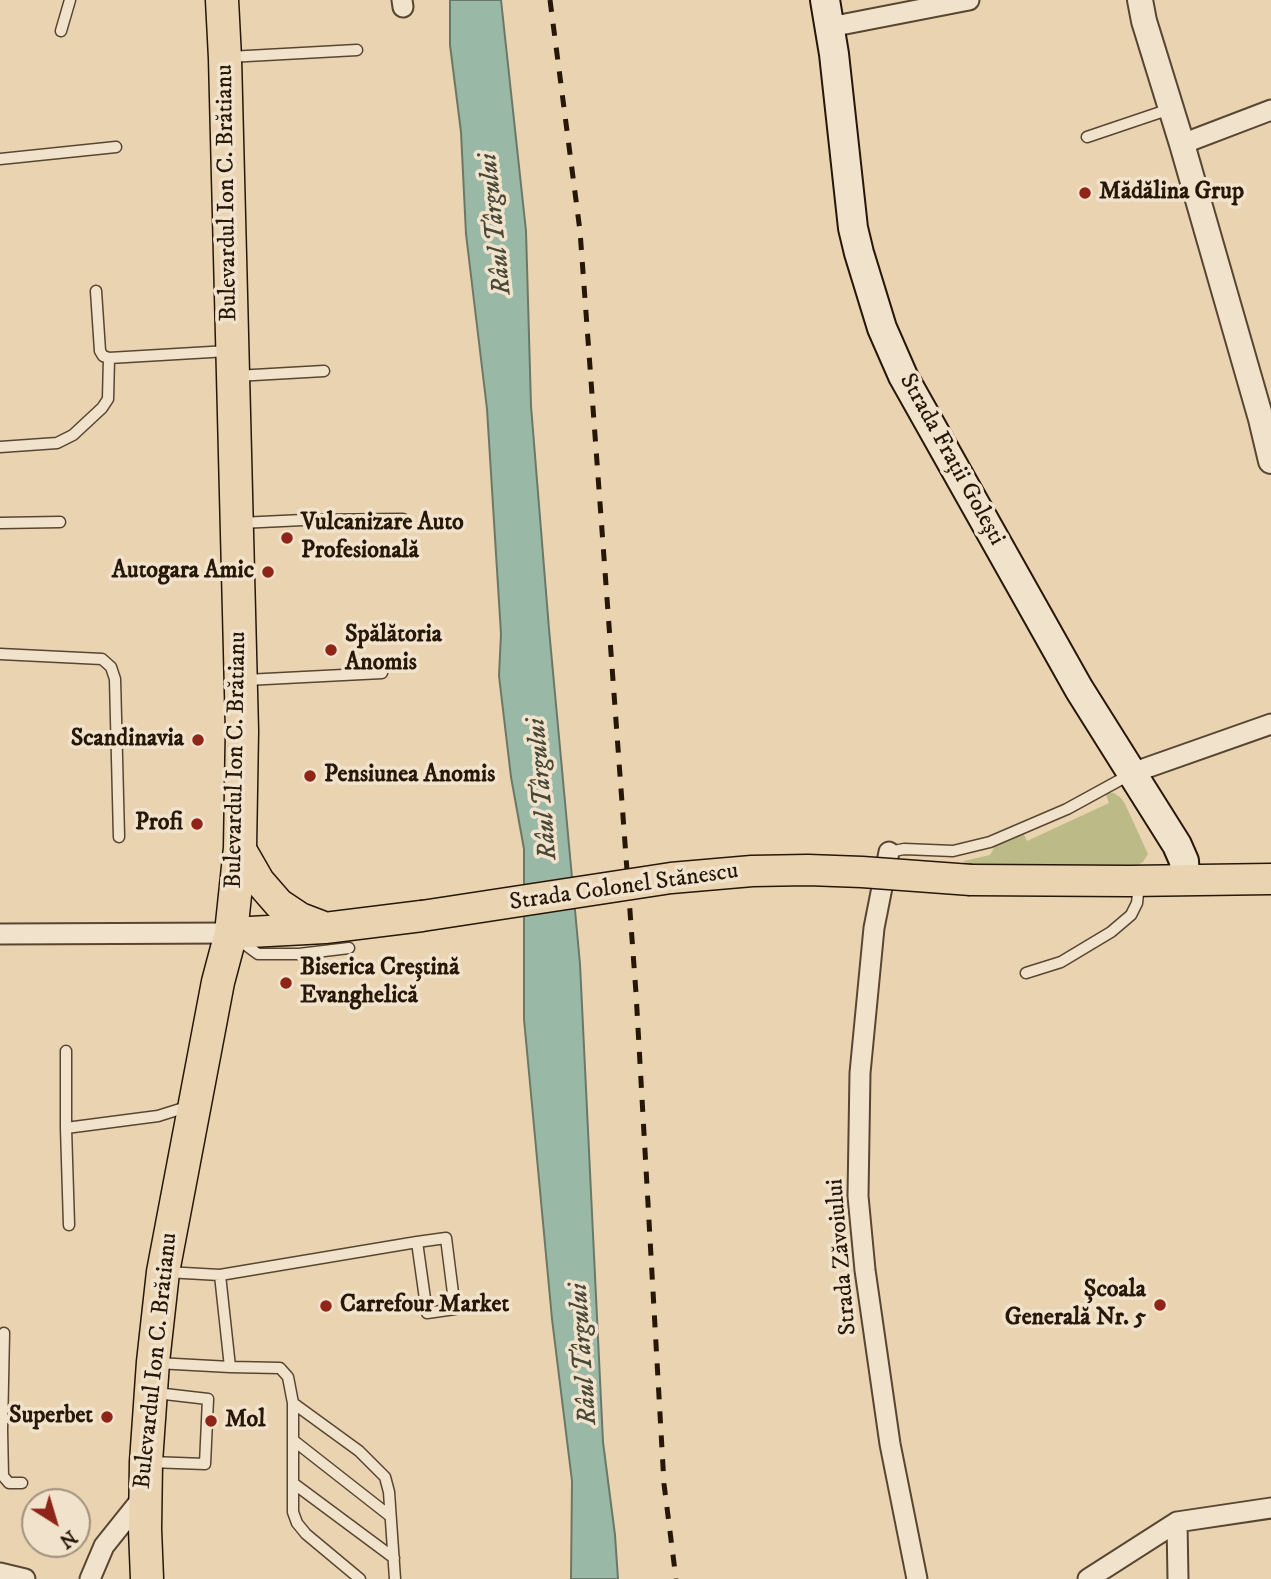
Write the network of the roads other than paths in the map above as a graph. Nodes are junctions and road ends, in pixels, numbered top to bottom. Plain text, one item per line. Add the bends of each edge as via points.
1 (70, 0) edge
2 (222, 0) edge
3 (969, 0) edge
4 (1140, 0) edge
5 (827, 14) edge
6 (61, 31) dead end
7 (357, 50) dead end
8 (225, 58) junction
9 (1170, 109) junction
10 (1271, 110) edge
11 (1087, 137) dead end
12 (1182, 144) junction
13 (116, 147) dead end
14 (0, 159) edge
15 (96, 291) dead end
16 (109, 358) junction
17 (232, 364) junction
18 (324, 371) dead end
19 (0, 447) edge
20 (1271, 461) edge
21 (403, 519) dead end
22 (61, 522) dead end
23 (0, 523) edge
24 (236, 523) junction
25 (0, 654) edge
26 (382, 673) dead end
27 (240, 680) junction
28 (1271, 724) edge
29 (1132, 773) junction
30 (119, 837) dead end
31 (240, 848) junction
32 (888, 852) joint
33 (1240, 878) junction
34 (1185, 879) junction
35 (1271, 879) edge
36 (1140, 880) junction
37 (1271, 895) edge
38 (325, 928) junction
39 (231, 933) junction
40 (0, 934) edge
41 (349, 948) dead end
42 (1026, 973) dead end
43 (66, 1051) dead end
44 (194, 1105) junction
45 (66, 1128) junction
46 (69, 1225) dead end
47 (417, 1242) junction
48 (163, 1272) junction
49 (220, 1275) junction
50 (4, 1333) dead end
51 (230, 1367) junction
52 (152, 1377) junction
53 (293, 1404) junction
54 (1, 1430) edge
55 (293, 1440) junction
56 (146, 1462) junction
57 (22, 1483) dead end
58 (293, 1483) junction
59 (145, 1495) junction
60 (1271, 1508) edge
61 (390, 1516) junction
62 (1177, 1521) junction
63 (394, 1559) junction
64 (0, 1573) edge
65 (25, 1579) edge
66 (90, 1579) edge
67 (147, 1579) edge
68 (360, 1579) edge
69 (395, 1579) edge
70 (917, 1579) edge
71 (1088, 1579) edge
72 (1178, 1579) edge

1 - 6 lane
2 - 8 highway, Bulevardul Ion C. Brătianu
3 - 5 street
4 - 9 street
5 - 29 main road, Strada Frații Golești via 853,228 882,328 953,466 1079,690
7 - 8 lane
8 - 17 highway, Bulevardul Ion C. Brătianu
9 - 11 lane
9 - 12 street
10 - 12 street
12 - 20 street
13 - 14 lane
15 - 16 lane via 100,351
16 - 17 lane
16 - 19 lane via 108,399 73,435 57,443
17 - 18 lane
17 - 24 highway, Bulevardul Ion C. Brătianu
21 - 24 lane
22 - 23 lane
24 - 27 highway, Bulevardul Ion C. Brătianu
25 - 30 lane via 102,659 111,667
26 - 27 lane
27 - 31 highway, Bulevardul Ion C. Brătianu
28 - 29 street
29 - 32 lane via 1068,809 990,842 953,851
29 - 34 main road, Strada Frații Golești via 1177,845
31 - 38 main road via 279,904
31 - 39 highway, Bulevardul Ion C. Brătianu
32 - 70 street, Strada Zăvoiului via 874,928 860,1073 858,1196 890,1444
33 - 34 main road, Strada Colonel Stănescu
33 - 35 main road, Strada Colonel Stănescu
33 - 37 main road
34 - 36 main road, Strada Colonel Stănescu
36 - 38 main road, Strada Colonel Stănescu, bridge via 971,880 835,870 752,871 671,878
36 - 42 lane via 1131,915 1111,932 1060,962
38 - 39 main road, Strada Colonel Stănescu
39 - 40 street
39 - 41 lane via 258,954
39 - 44 highway, Bulevardul Ion C. Brătianu
43 - 45 lane
44 - 45 lane via 158,1116
44 - 48 highway, Bulevardul Ion C. Brătianu
45 - 46 lane
47 - 47 lane via 426,1313 455,1309 446,1238
47 - 49 lane
48 - 49 lane
48 - 52 highway, Bulevardul Ion C. Brătianu
49 - 51 lane
50 - 54 lane
51 - 52 lane
51 - 53 lane via 280,1368 288,1377
52 - 56 highway, Bulevardul Ion C. Brătianu
52 - 56 lane via 208,1399 205,1464
53 - 55 lane
53 - 61 lane via 359,1451 385,1477
54 - 57 lane via 3,1476 9,1483
55 - 58 lane
55 - 61 lane
56 - 59 highway, Bulevardul Ion C. Brătianu
58 - 63 lane
58 - 68 lane via 297,1523
59 - 66 street, Bulevardul Ion C. Brătianu via 104,1546
59 - 67 highway
60 - 62 street
61 - 63 lane
62 - 71 street
62 - 72 street
63 - 69 lane
64 - 65 street

